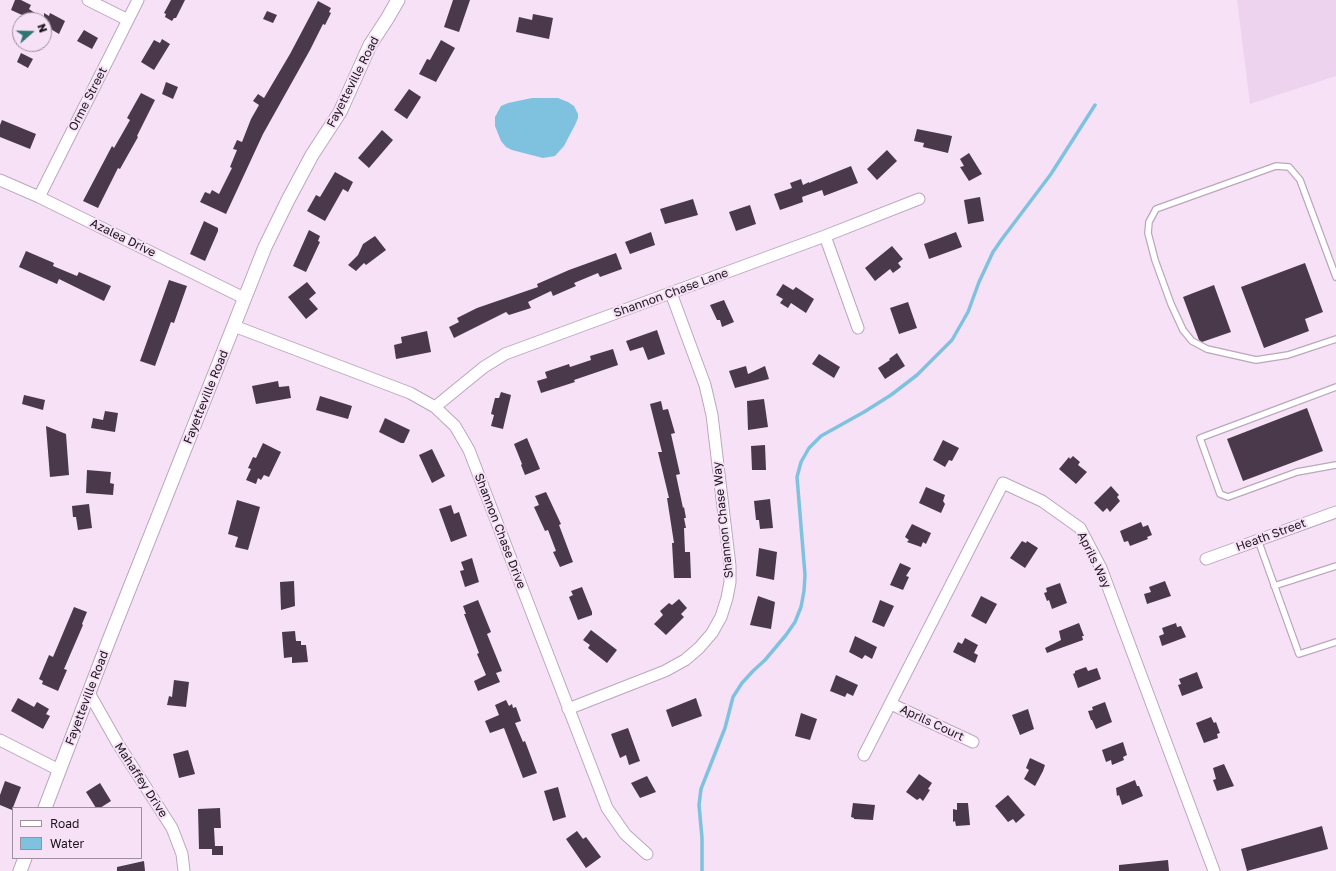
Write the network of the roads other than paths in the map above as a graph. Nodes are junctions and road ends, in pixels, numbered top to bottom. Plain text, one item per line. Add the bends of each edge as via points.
1 (88, 0) edge
2 (138, 0) edge
3 (398, 0) edge
4 (128, 20) junction
5 (0, 180) edge
6 (39, 197) junction
7 (919, 198) dead end
8 (825, 236) junction
9 (1336, 277) edge
10 (671, 293) junction
11 (244, 298) junction
12 (234, 326) junction
13 (858, 328) dead end
14 (1336, 339) edge
15 (1336, 387) edge
16 (435, 407) junction
17 (1336, 465) edge
18 (1336, 512) edge
19 (1258, 540) junction
20 (1206, 559) dead end
21 (1336, 566) edge
22 (1274, 586) junction
23 (1336, 642) edge
24 (89, 693) junction
25 (891, 704) junction
26 (568, 709) junction
27 (0, 740) edge
28 (973, 742) dead end
29 (864, 755) dead end
30 (59, 770) junction
31 (44, 807) edge
32 (647, 854) dead end
33 (25, 859) edge
34 (20, 871) edge
35 (184, 871) edge
36 (1214, 871) edge

1 - 4 street
2 - 4 street, Orme Street
3 - 11 street, Fayetteville Road via 370,45 340,112 288,200
4 - 6 street, Orme Street
5 - 6 street, Azalea Drive
6 - 11 street, Azalea Drive
7 - 8 street, Shannon Chase Lane
8 - 10 street, Shannon Chase Lane
8 - 13 street
9 - 14 lane via 1300,180 1289,167 1276,166 1156,209 1149,222 1148,233 1171,304 1183,330 1192,341 1207,349 1256,360 1288,355
10 - 16 street, Shannon Chase Lane via 505,354 484,367
10 - 26 street, Shannon Chase Way via 712,415 730,566 727,598 712,633 685,660 664,671
11 - 12 street, Fayetteville Road
12 - 16 street, Shannon Chase Drive via 410,393
12 - 24 street, Fayetteville Road
15 - 17 lane via 1200,438 1220,494 1228,497 1296,472
16 - 26 street, Shannon Chase Drive via 454,426 469,450
18 - 19 street, Heath Street
19 - 20 street, Heath Street
19 - 22 lane
21 - 22 lane
22 - 23 lane via 1299,654
24 - 30 street, Fayetteville Road
24 - 35 street, Mahaffey Drive via 118,744 172,828 182,854
25 - 28 street, Aprils Court
25 - 29 street, Aprils Way
25 - 36 street, Aprils Way via 1003,483 1042,502 1080,528 1100,568
26 - 32 street, Shannon Chase Drive via 607,808 625,834
27 - 30 street
30 - 31 street, Fayetteville Road
33 - 34 street

